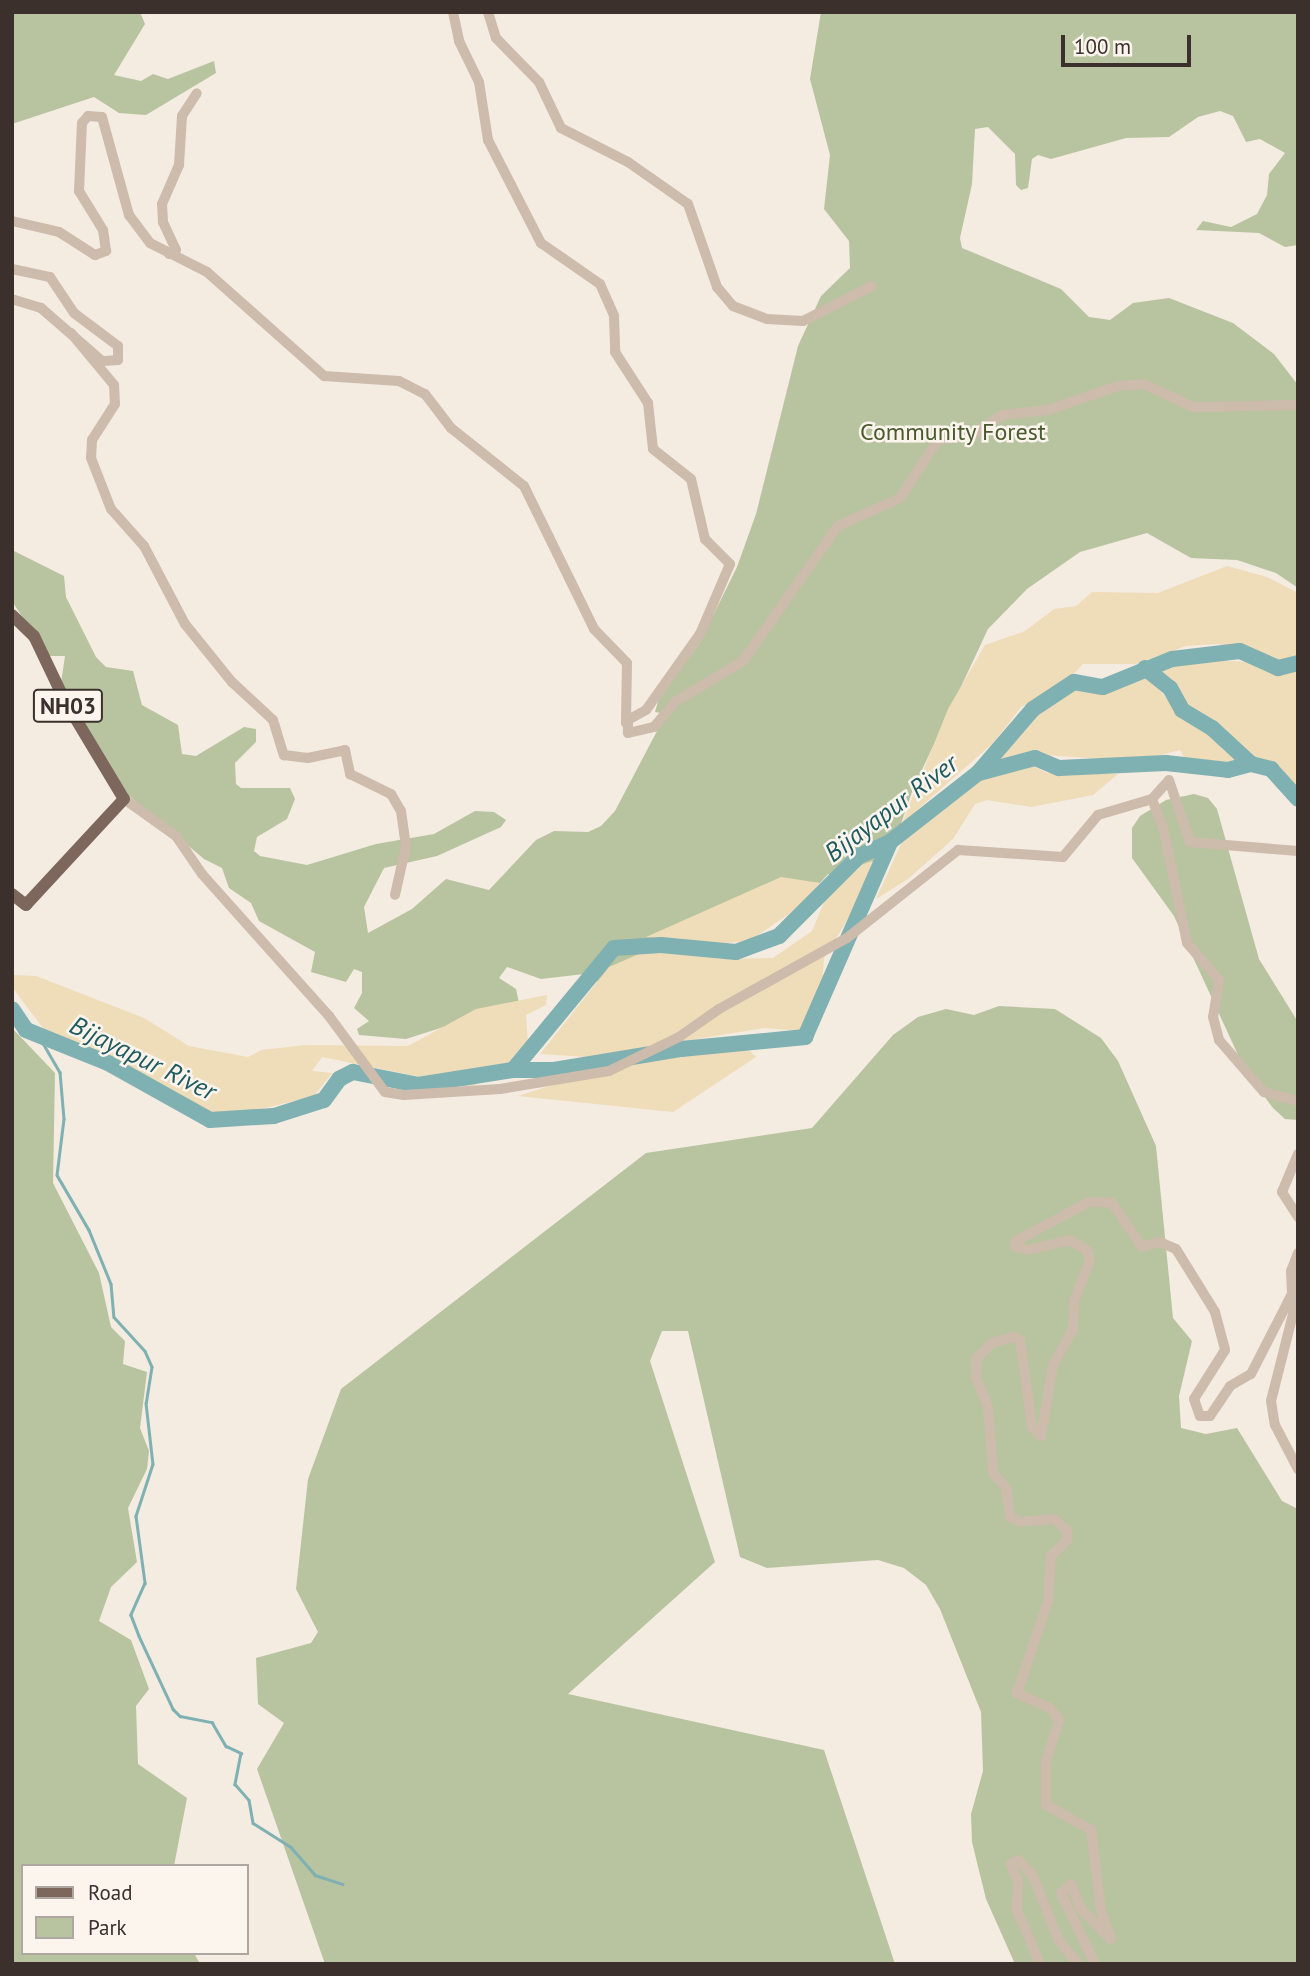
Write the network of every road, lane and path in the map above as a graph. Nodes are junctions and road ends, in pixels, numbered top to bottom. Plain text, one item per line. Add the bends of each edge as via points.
1 (453, 12) edge
2 (488, 12) edge
3 (197, 93) dead end
4 (12, 221) edge
5 (169, 254) junction
6 (12, 270) edge
7 (872, 286) dead end
8 (12, 299) edge
9 (71, 333) junction
10 (1298, 405) edge
11 (12, 614) edge
12 (626, 723) junction
13 (124, 799) junction
14 (1152, 799) junction
15 (1298, 851) edge
16 (12, 894) edge
17 (395, 895) dead end
18 (1298, 1101) edge
19 (1298, 1154) edge
20 (1298, 1217) edge
21 (1298, 1253) edge
22 (1293, 1292) junction
23 (1298, 1469) edge
24 (1040, 1964) edge
25 (1078, 1964) edge
26 (1094, 1964) edge

1 - 12 street via 481,91 488,141 541,243 600,284 614,316 615,352 648,402 653,449 691,479 705,539 730,564 700,634 647,709
2 - 7 street via 496,38 539,82 561,128 628,162 688,204 717,287 739,310 803,321
3 - 5 street via 182,116 179,165 162,204 176,250
4 - 5 street via 59,232 95,255 106,251 103,230 79,191 82,122 96,115 104,120 129,215 144,237
5 - 12 street via 206,272 324,376 399,381 425,394 451,428 524,486 594,629 627,663
6 - 9 street via 50,277 74,313 118,346 120,356 105,362
8 - 9 street via 41,308
9 - 17 street via 114,385 115,404 96,432 91,458 111,509 144,546 185,624 232,682 273,720 284,755 308,758 345,750 350,774 391,794 401,811 406,846
10 - 12 street via 1193,407 1144,384 1118,386 1048,410 1019,410 994,418 974,434 938,440 900,498 838,526 743,661 675,702 650,729 628,733
11 - 13 main road, NH03 via 34,636 65,701
13 - 14 street via 176,836 202,874 329,1016 385,1092 404,1095 500,1089 609,1071 679,1037 719,1009 847,938 958,850 1063,857 1098,815
13 - 16 main road via 26,905
14 - 15 street via 1169,780 1190,842
14 - 18 street via 1163,827 1187,943 1219,980 1213,1017 1219,1040 1264,1092
19 - 20 street via 1282,1192
21 - 22 street via 1291,1271
22 - 23 street via 1293,1314 1271,1401 1275,1425
22 - 26 street via 1251,1374 1230,1385 1210,1416 1200,1416 1194,1399 1225,1350 1215,1312 1176,1249 1160,1242 1142,1247 1112,1203 1089,1202 1049,1226 1024,1234 1015,1247 1028,1250 1070,1240 1087,1250 1090,1260 1074,1301 1073,1329 1053,1364 1041,1436 1032,1427 1029,1375 1020,1340 1005,1338 976,1359 976,1377 988,1407 993,1473 1006,1488 1010,1517 1021,1522 1054,1519 1067,1531 1067,1540 1051,1556 1048,1601 1017,1693 1050,1708 1059,1720 1046,1760 1046,1805 1091,1830 1101,1911 1111,1939 1081,1909 1071,1884 1061,1893
24 - 25 street via 1017,1910 1018,1882 1011,1864 1018,1860 1032,1874 1059,1941

